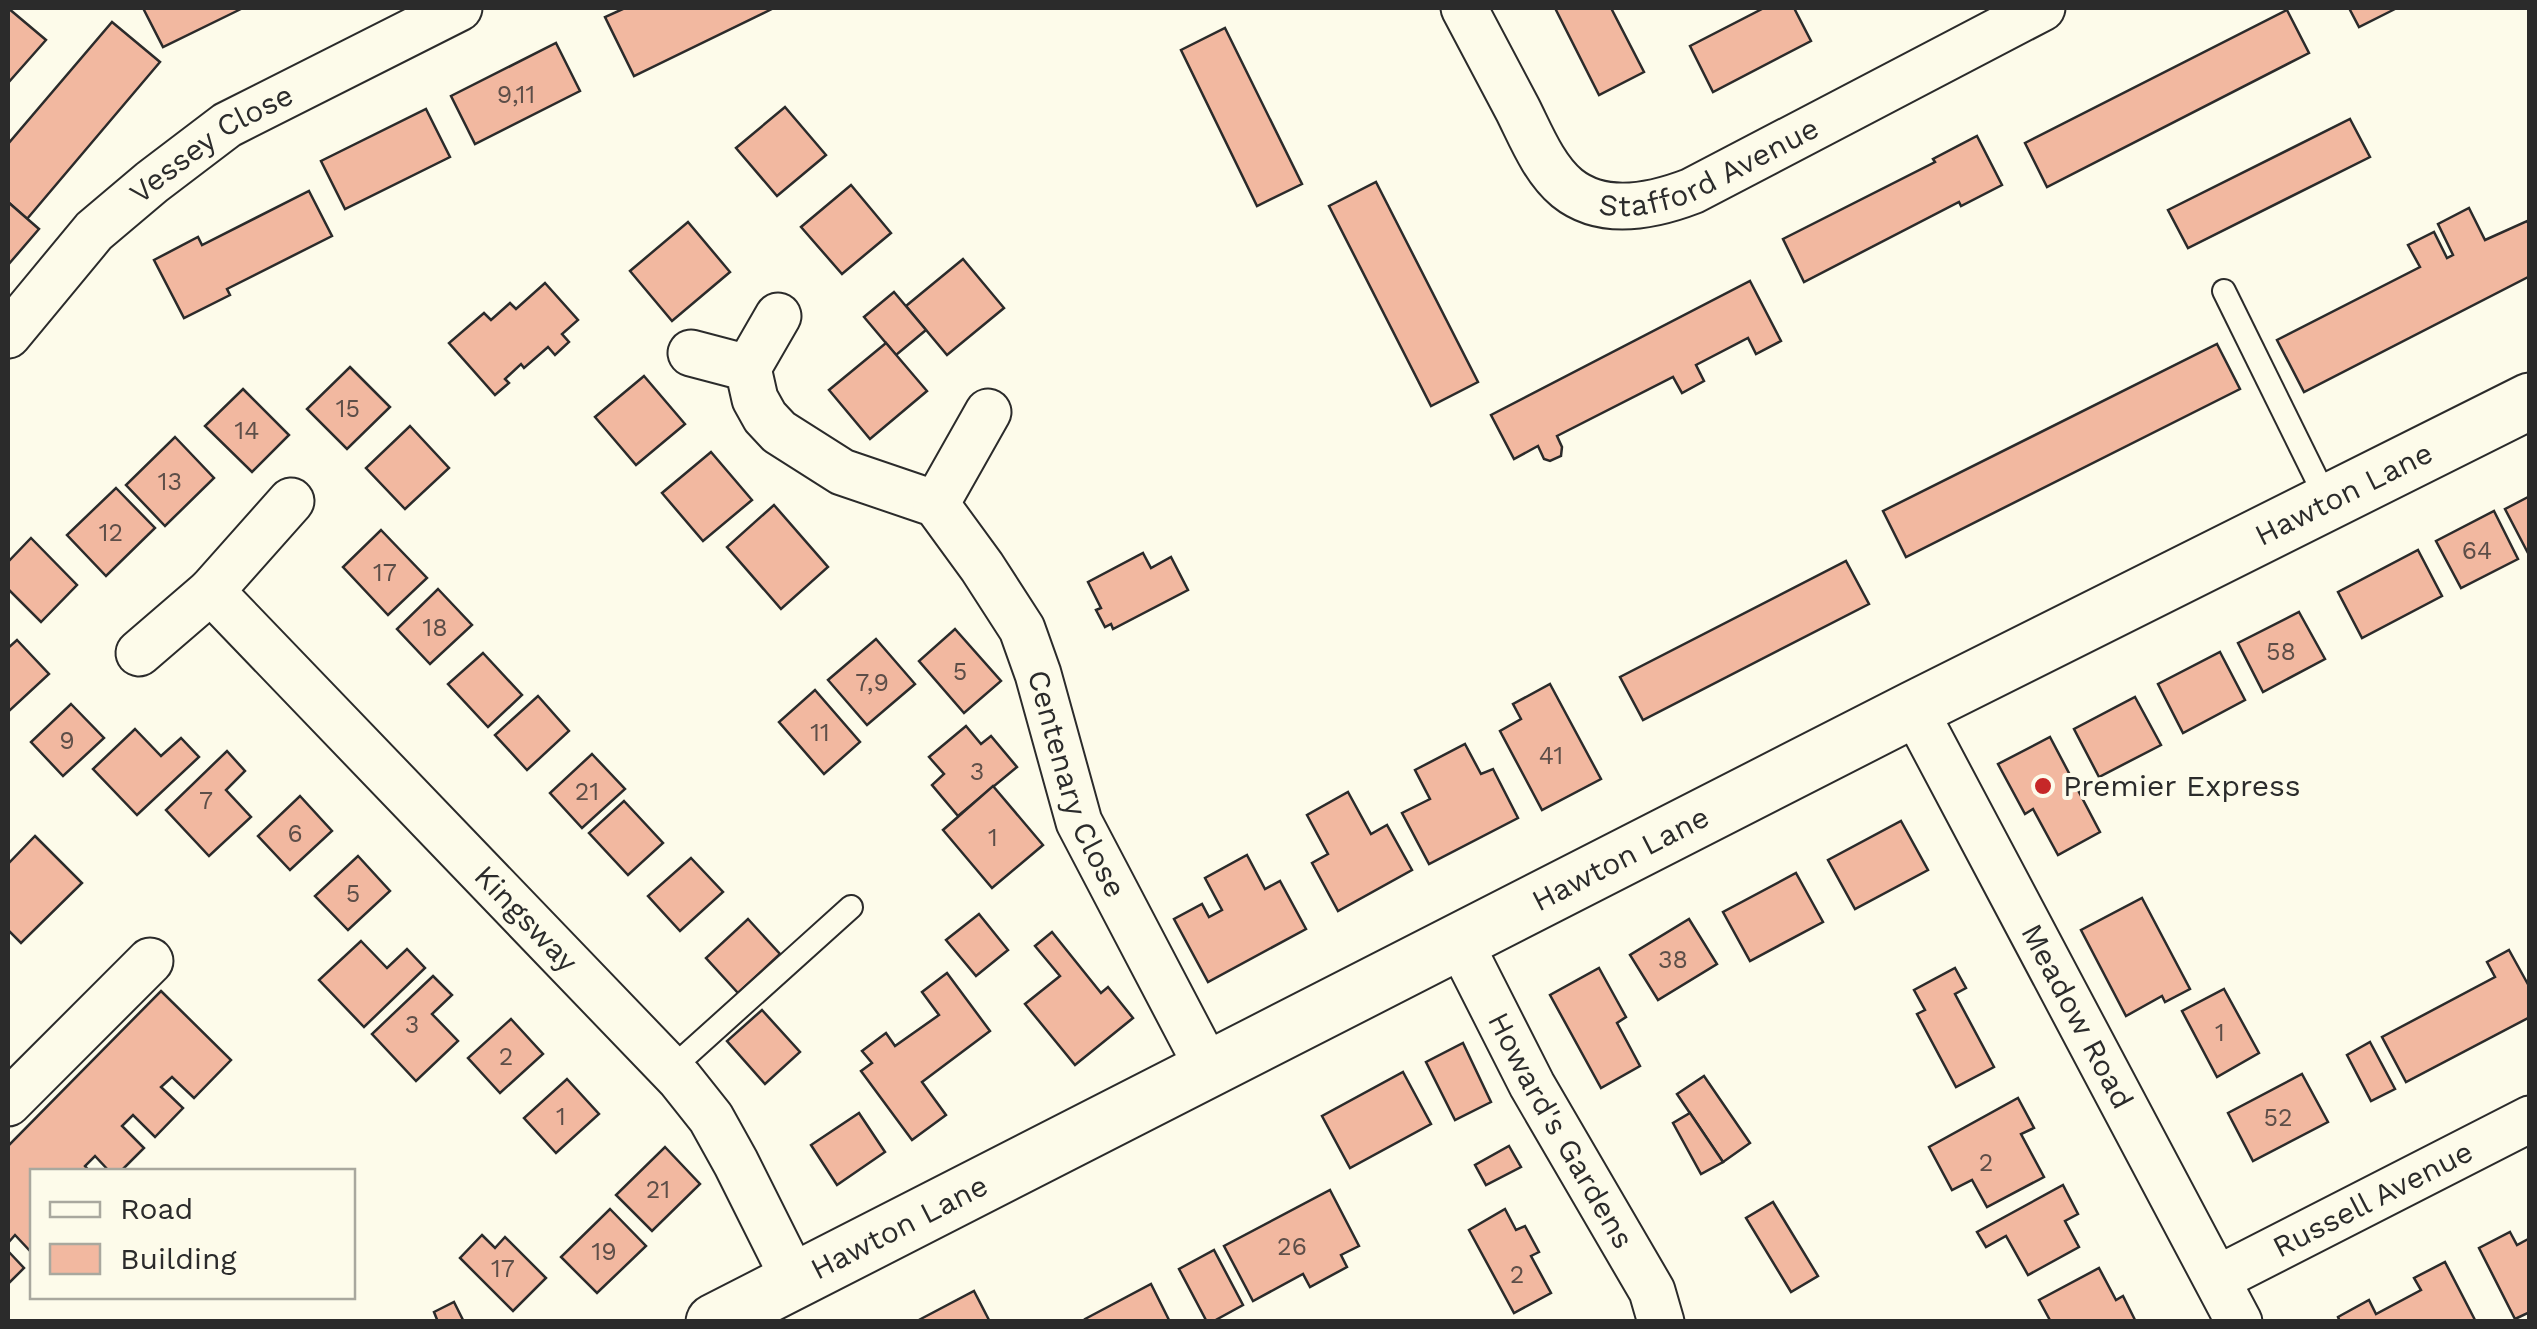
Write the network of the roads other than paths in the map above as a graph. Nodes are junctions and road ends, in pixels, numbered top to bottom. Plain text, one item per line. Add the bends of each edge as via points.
1 (459, 8) edge
2 (1464, 8) edge
3 (2034, 9) edge
4 (2224, 291) dead end
5 (778, 316) dead end
6 (8, 335) edge
7 (691, 353) dead end
8 (748, 368) junction
9 (2530, 401) edge
10 (988, 412) dead end
11 (291, 501) dead end
12 (2328, 502) junction
13 (936, 504) junction
14 (211, 591) junction
15 (139, 653) dead end
16 (1914, 709) junction
17 (851, 908) dead end
18 (1459, 942) junction
19 (150, 961) dead end
20 (670, 1070) junction
21 (1209, 1070) junction
22 (8, 1103) edge
23 (2530, 1119) edge
24 (2217, 1279) junction
25 (796, 1281) junction
26 (714, 1322) edge
27 (1661, 1322) edge
28 (2239, 1322) edge

1 - 6 street, Vessey Close via 227,125 94,231
2 - 3 street, Stafford Avenue via 1554,174 1569,190 1613,206 1664,202 1692,191
4 - 12 lane
5 - 8 street
7 - 8 street
8 - 13 street via 755,398 779,432 842,472
9 - 12 street, Hawton Lane
10 - 13 street
11 - 14 street
12 - 16 street, Hawton Lane
13 - 21 street, Centenary Close via 1022,629 1079,822
14 - 15 street
14 - 20 street, Kingsway
16 - 18 street, Hawton Lane
16 - 24 street, Meadow Road
17 - 20 lane
18 - 21 street, Hawton Lane
18 - 27 street, Howard's Gardens via 1532,1085 1652,1291
19 - 22 street
20 - 25 street, Kingsway via 710,1118
21 - 25 street, Hawton Lane
23 - 24 street, Russell Avenue
24 - 28 street, Meadow Road
25 - 26 street, Hawton Lane

